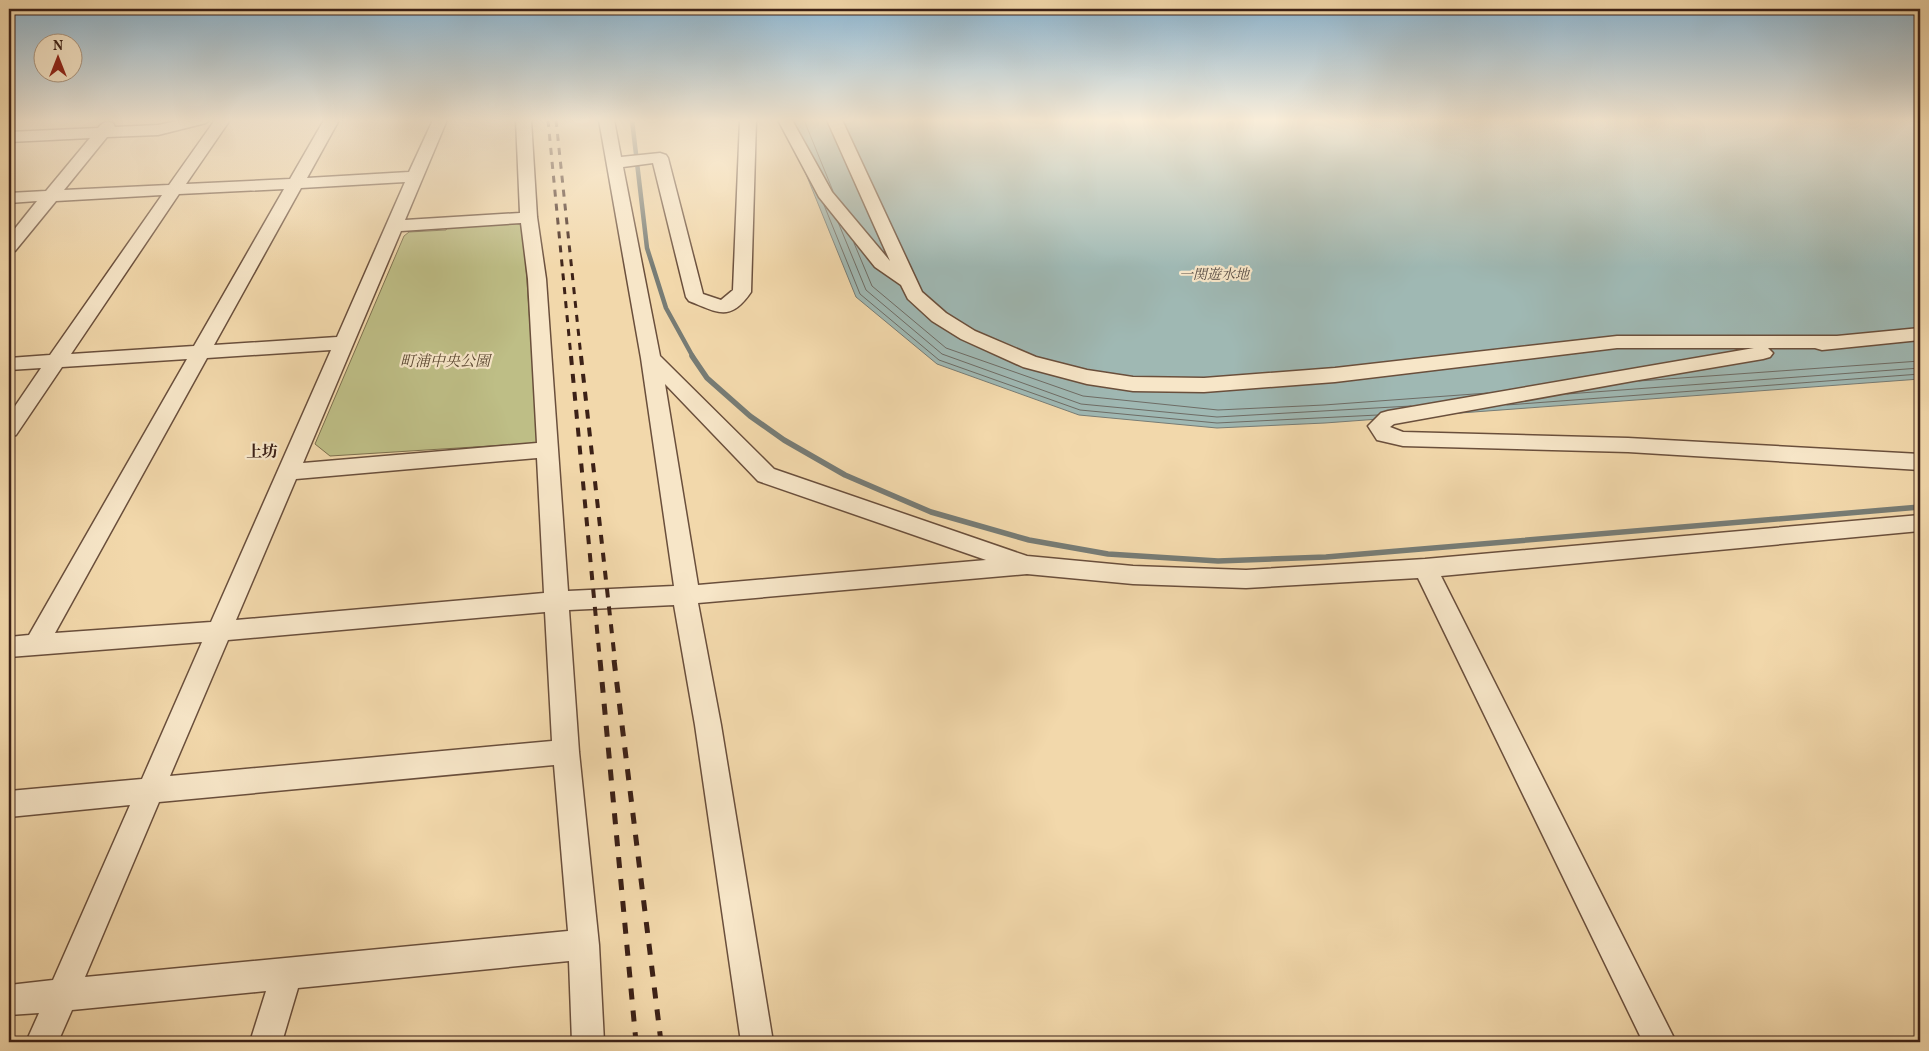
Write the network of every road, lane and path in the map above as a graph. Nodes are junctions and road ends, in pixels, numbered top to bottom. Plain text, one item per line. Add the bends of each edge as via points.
1 (73, 169) edge
2 (188, 169) edge
3 (303, 169) edge
4 (419, 169) edge
5 (527, 169) edge
6 (620, 169) edge
7 (663, 169) edge
8 (746, 169) edge
9 (812, 169) edge
10 (857, 169) edge
11 (416, 177) junction
12 (296, 182) junction
13 (174, 189) junction
14 (51, 196) junction
15 (9, 198) edge
16 (530, 217) junction
17 (396, 226) junction
18 (9, 247) edge
19 (908, 284) junction
20 (1920, 334) edge
21 (345, 342) junction
22 (1836, 342) junction
23 (202, 351) junction
24 (651, 358) junction
25 (57, 360) junction
26 (9, 364) edge
27 (9, 430) edge
28 (547, 450) junction
29 (1920, 462) edge
30 (287, 472) junction
31 (1920, 523) edge
32 (1027, 565) junction
33 (1425, 568) junction
34 (686, 595) junction
35 (557, 601) junction
36 (221, 631) junction
37 (36, 645) junction
38 (9, 647) edge
39 (566, 752) junction
40 (152, 791) junction
41 (9, 804) edge
42 (584, 945) junction
43 (287, 973) junction
44 (62, 994) junction
45 (9, 1000) edge
46 (42, 1042) edge
47 (266, 1042) edge
48 (588, 1042) edge
49 (757, 1042) edge
50 (1660, 1042) edge

1 - 14 street
2 - 13 street
3 - 12 street
4 - 11 street
5 - 16 street
6 - 24 street
7 - 8 street via 696,298 724,308 742,292
9 - 19 street via 825,194 881,263
10 - 19 street
11 - 12 street
11 - 17 street
12 - 13 street
12 - 23 street
13 - 14 street
13 - 25 street
14 - 15 street
14 - 18 street
16 - 17 street
16 - 28 street via 538,279
17 - 21 street
19 - 22 street via 914,295 939,317 968,335 1030,362 1086,377 1133,384 1204,385 1335,375 1616,342
20 - 22 street
21 - 23 street
21 - 30 street
22 - 29 street via 1388,418 1378,426 1384,435 1403,439 1628,446
23 - 25 street
23 - 37 street
24 - 32 street via 766,475
24 - 34 street
25 - 26 street
25 - 27 street
28 - 30 street
28 - 35 street
30 - 36 street
31 - 33 street
32 - 33 street via 1133,575 1246,579
32 - 34 street
33 - 50 street
34 - 35 street
34 - 49 street
35 - 36 street
35 - 39 street
36 - 37 street
36 - 40 street
37 - 38 street
39 - 40 street
39 - 42 street
40 - 41 street
40 - 44 street
42 - 43 street
42 - 48 street
43 - 44 street
43 - 47 street
44 - 45 street
44 - 46 street

